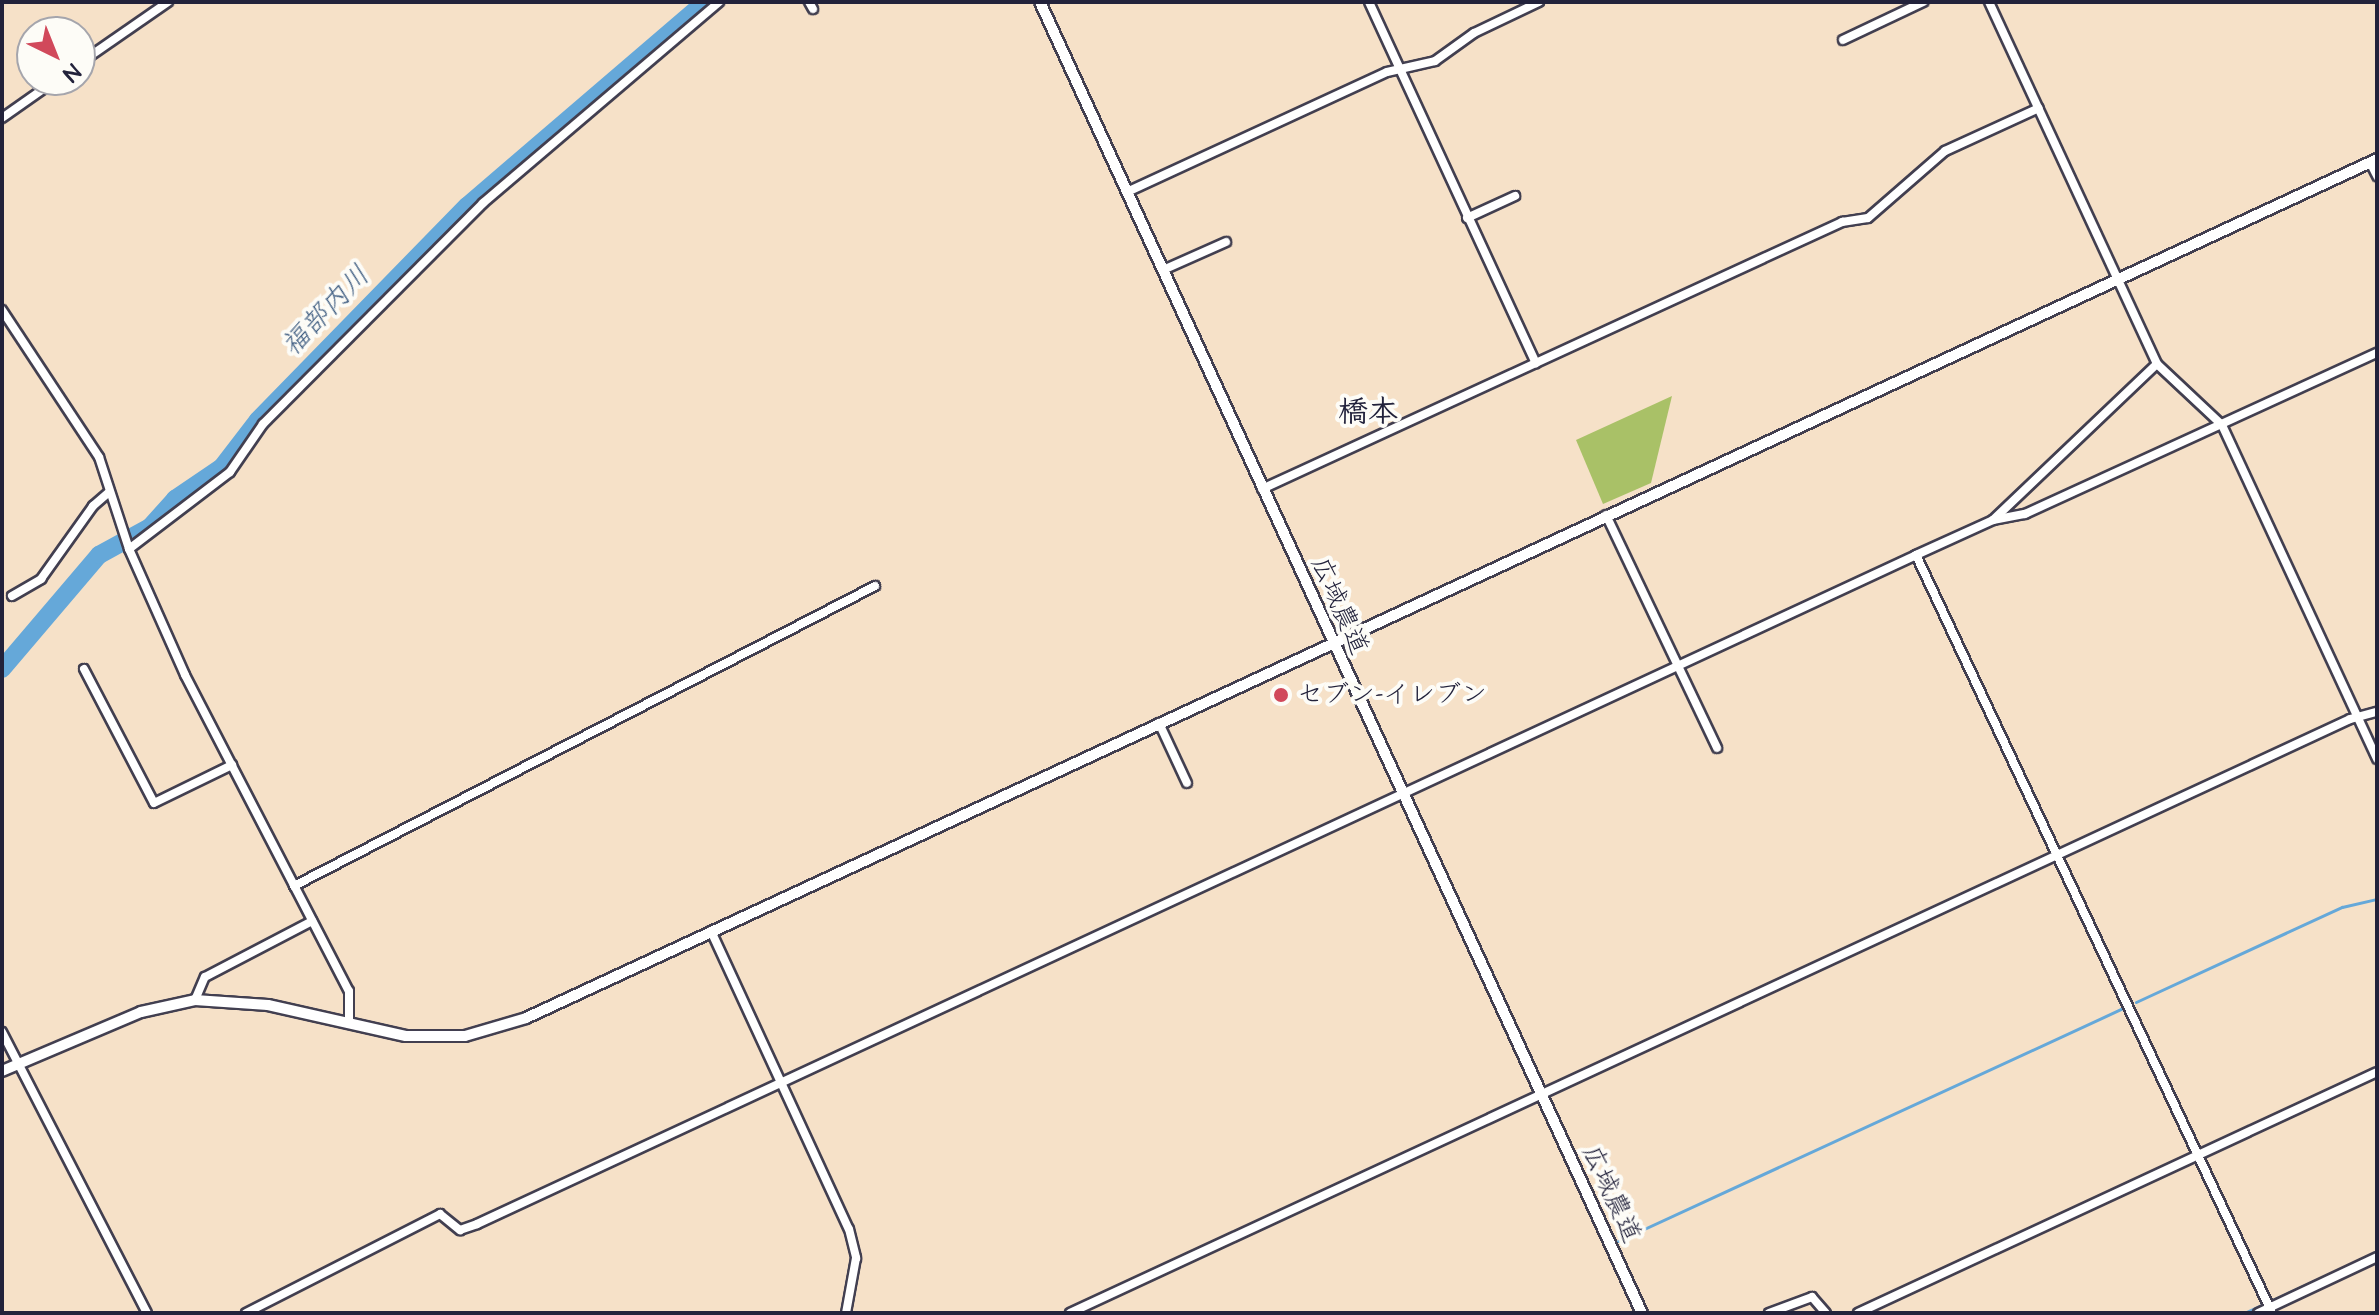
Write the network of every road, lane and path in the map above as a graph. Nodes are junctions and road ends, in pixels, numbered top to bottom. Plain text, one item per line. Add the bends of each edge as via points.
1 (168, 2) edge
2 (719, 2) edge
3 (1040, 2) edge
4 (1369, 2) edge
5 (1539, 2) edge
6 (1923, 2) edge
7 (1989, 2) edge
8 (1843, 40) dead end
9 (96, 52) edge
10 (1400, 71) junction
11 (33, 96) edge
12 (2039, 108) junction
13 (2, 118) edge
14 (2374, 160) edge
15 (2377, 176) edge
16 (1127, 192) junction
17 (1515, 196) dead end
18 (1467, 218) junction
19 (1226, 242) dead end
20 (1163, 270) junction
21 (2118, 277) junction
22 (2, 310) edge
23 (2377, 353) edge
24 (1536, 363) junction
25 (2157, 364) junction
26 (2222, 425) junction
27 (1262, 489) junction
28 (109, 492) junction
29 (1606, 515) junction
30 (1993, 520) junction
31 (129, 546) junction
32 (1916, 555) junction
33 (875, 586) dead end
34 (12, 596) dead end
35 (1332, 643) junction
36 (1677, 666) junction
37 (84, 669) dead end
38 (2377, 712) edge
39 (2358, 719) junction
40 (1159, 723) junction
41 (1717, 748) dead end
42 (2377, 759) edge
43 (232, 765) junction
44 (1187, 783) dead end
45 (1401, 793) junction
46 (2059, 854) junction
47 (294, 886) junction
48 (312, 921) junction
49 (711, 931) junction
50 (195, 1000) junction
51 (349, 1024) junction
52 (2, 1032) edge
53 (18, 1064) junction
54 (2, 1071) edge
55 (2377, 1072) edge
56 (780, 1080) junction
57 (1541, 1093) junction
58 (2197, 1156) junction
59 (2377, 1257) edge
60 (2270, 1309) edge
61 (147, 1313) edge
62 (246, 1313) edge
63 (846, 1313) edge
64 (1070, 1313) edge
65 (1642, 1313) edge
66 (1769, 1313) edge
67 (1826, 1313) edge
68 (1858, 1313) edge
69 (2258, 1313) edge

1 - 9 street
2 - 31 street via 483,203 263,424 230,472
3 - 16 street, 広域農道
4 - 10 street
5 - 10 street via 1474,33 1435,61
6 - 8 street
7 - 12 street
10 - 16 street via 1387,72
10 - 18 street
11 - 13 street
12 - 21 street
12 - 24 street via 1945,151 1868,218 1842,222
14 - 15 street
14 - 21 street
16 - 20 street, 広域農道
17 - 18 street
18 - 24 street
19 - 20 street
20 - 27 street, 広域農道
21 - 25 street
21 - 29 street
22 - 28 street via 99,457
23 - 26 street
24 - 27 street
25 - 26 street
25 - 30 street
26 - 30 street via 2025,514
26 - 39 street
27 - 35 street, 広域農道
28 - 31 street
28 - 34 street via 41,579
29 - 35 street
29 - 36 street
30 - 32 street
31 - 43 street
32 - 36 street
32 - 46 street
33 - 47 street
35 - 40 street
35 - 45 street, 広域農道
36 - 41 street
36 - 45 street
37 - 43 street via 154,803
38 - 39 street
39 - 42 street
39 - 46 street
40 - 44 street
40 - 49 street
43 - 47 street
45 - 56 street
45 - 57 street, 広域農道
46 - 57 street
46 - 58 street
47 - 48 street
48 - 50 street via 205,977
48 - 51 street via 349,991
49 - 51 street via 492,1030 437,1037
49 - 56 street
50 - 51 street via 239,1000
50 - 53 street via 141,1012
52 - 53 street
53 - 54 street
53 - 61 street
55 - 58 street
56 - 62 street via 477,1224 460,1230 440,1214
56 - 63 street via 854,1243
57 - 64 street
57 - 65 street, 広域農道
58 - 60 street
58 - 68 street
59 - 60 street
60 - 69 street
66 - 67 street via 1812,1297

